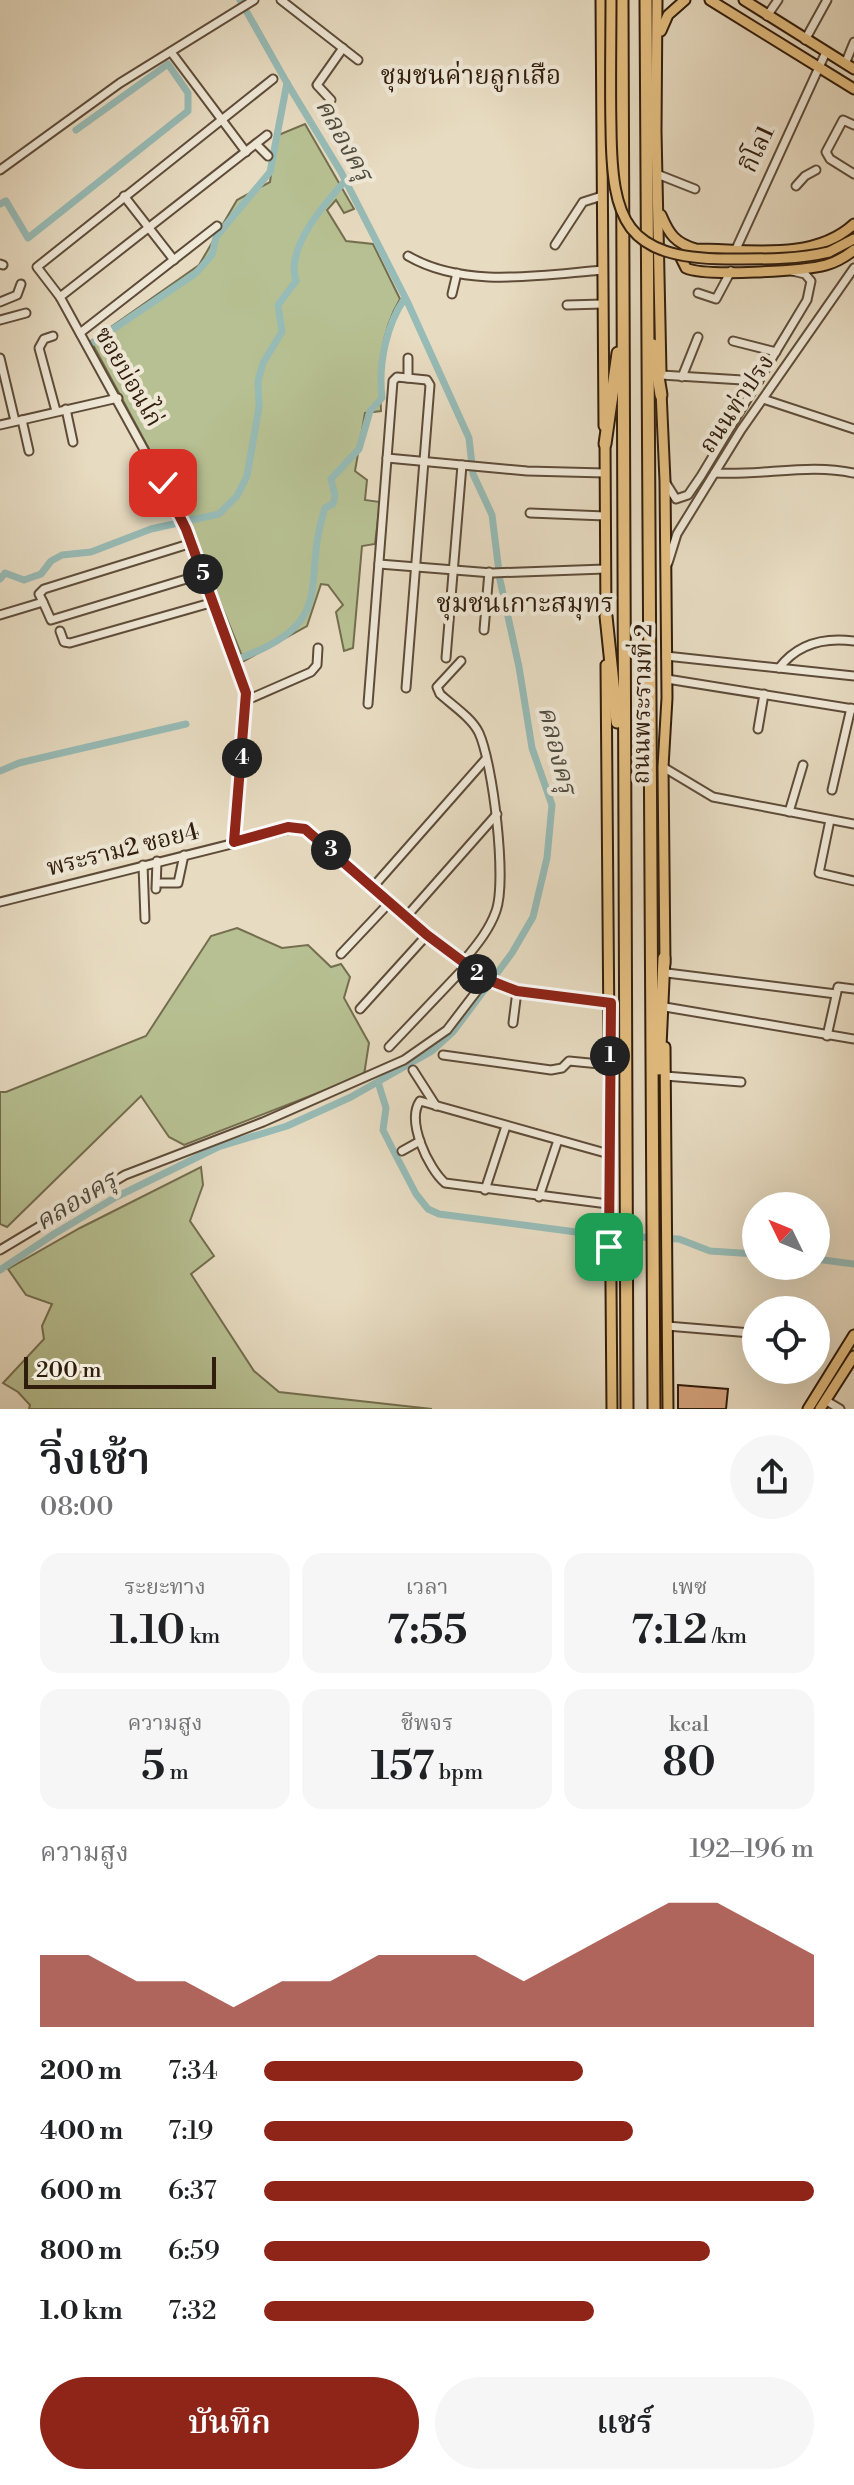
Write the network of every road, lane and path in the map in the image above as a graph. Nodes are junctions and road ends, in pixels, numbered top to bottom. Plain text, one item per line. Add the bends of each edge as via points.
1 (281, 0) edge
2 (601, 0) edge
3 (611, 0) edge
4 (622, 0) edge
5 (646, 0) edge
6 (657, 0) edge
7 (685, 0) edge
8 (710, 0) edge
9 (744, 0) edge
10 (778, 0) edge
11 (827, 0) edge
12 (253, 1) edge
13 (767, 16) junction
14 (805, 40) junction
15 (854, 42) edge
16 (658, 45) junction
17 (343, 48) junction
18 (171, 52) junction
19 (826, 52) junction
20 (358, 60) dead end
21 (850, 66) edge
22 (819, 67) junction
23 (273, 79) dead end
24 (854, 89) edge
25 (331, 100) dead end
26 (220, 119) junction
27 (854, 125) edge
28 (267, 135) dead end
29 (256, 144) junction
30 (246, 152) junction
31 (268, 156) dead end
32 (0, 170) edge
33 (816, 170) dead end
34 (657, 174) junction
35 (854, 174) edge
36 (796, 186) dead end
37 (695, 189) dead end
38 (124, 196) junction
39 (602, 196) junction
40 (658, 205) junction
41 (854, 224) edge
42 (217, 226) dead end
43 (150, 228) junction
44 (854, 239) edge
45 (555, 245) dead end
46 (696, 249) junction
47 (736, 249) junction
48 (854, 250) edge
49 (408, 256) dead end
50 (174, 260) junction
51 (854, 268) edge
52 (603, 270) junction
53 (788, 270) junction
54 (731, 271) junction
55 (457, 273) junction
56 (845, 282) junction
57 (21, 284) dead end
58 (854, 288) edge
59 (698, 293) dead end
60 (452, 294) dead end
61 (624, 295) junction
62 (60, 297) junction
63 (0, 302) edge
64 (603, 304) junction
65 (567, 305) dead end
66 (647, 309) junction
67 (26, 313) dead end
68 (0, 320) edge
69 (80, 333) junction
70 (53, 336) dead end
71 (698, 337) dead end
72 (733, 341) dead end
73 (776, 352) junction
74 (0, 358) edge
75 (408, 358) dead end
76 (661, 375) junction
77 (682, 377) junction
78 (408, 378) junction
79 (759, 381) junction
80 (661, 395) junction
81 (118, 398) junction
82 (763, 399) junction
83 (66, 409) junction
84 (56, 411) junction
85 (854, 416) edge
86 (18, 420) junction
87 (0, 425) edge
88 (850, 427) edge
89 (73, 442) dead end
90 (605, 444) junction
91 (29, 451) dead end
92 (387, 458) junction
93 (425, 460) junction
94 (468, 465) junction
95 (605, 473) junction
96 (715, 473) junction
97 (853, 473) edge
98 (665, 481) junction
99 (530, 513) dead end
100 (605, 516) junction
101 (192, 543) junction
102 (379, 564) junction
103 (417, 566) junction
104 (454, 569) junction
105 (605, 569) junction
106 (666, 570) junction
107 (494, 572) junction
108 (203, 574) junction
109 (43, 602) junction
110 (214, 602) junction
111 (0, 615) edge
112 (606, 616) junction
113 (484, 630) dead end
114 (60, 631) dead end
115 (854, 641) edge
116 (318, 648) dead end
117 (666, 656) junction
118 (446, 658) dead end
119 (461, 661) dead end
120 (779, 668) junction
121 (854, 676) edge
122 (667, 679) junction
123 (406, 688) dead end
124 (764, 694) junction
125 (247, 700) junction
126 (368, 704) dead end
127 (852, 708) edge
128 (758, 729) dead end
129 (485, 760) junction
130 (803, 765) dead end
131 (663, 767) junction
132 (832, 790) dead end
133 (623, 794) junction
134 (789, 812) junction
135 (497, 814) junction
136 (830, 820) junction
137 (854, 824) edge
138 (234, 842) junction
139 (184, 855) junction
140 (157, 861) junction
141 (143, 865) junction
142 (854, 881) edge
143 (373, 887) junction
144 (0, 902) edge
145 (390, 902) junction
146 (406, 917) junction
147 (145, 919) dead end
148 (427, 935) junction
149 (341, 954) dead end
150 (664, 958) junction
151 (464, 964) junction
152 (667, 973) junction
153 (487, 980) junction
154 (854, 989) edge
155 (517, 991) junction
156 (836, 994) junction
157 (611, 1003) junction
158 (665, 1007) junction
159 (360, 1009) dead end
160 (513, 1023) dead end
161 (827, 1036) junction
162 (854, 1039) edge
163 (389, 1047) dead end
164 (443, 1055) dead end
165 (610, 1065) junction
166 (413, 1070) dead end
167 (665, 1076) junction
168 (741, 1082) dead end
169 (436, 1106) junction
170 (506, 1126) junction
171 (558, 1140) junction
172 (420, 1141) junction
173 (402, 1151) dead end
174 (609, 1154) junction
175 (485, 1190) junction
176 (539, 1197) junction
177 (608, 1204) junction
178 (653, 1225) junction
179 (0, 1250) edge
180 (667, 1326) junction
181 (742, 1332) edge
182 (854, 1335) edge
183 (854, 1356) edge
184 (821, 1402) edge
185 (612, 1409) edge
186 (627, 1409) edge
187 (654, 1409) edge
188 (668, 1409) edge
189 (808, 1409) edge
190 (840, 1409) edge

1 - 17 street
2 - 39 main road, ถนนพระรามที่ 2
3 - 44 main road, bridge via 611,163 618,205 633,231 655,248 692,259 799,259
4 - 61 highway, ถนนพระรามที่ 2
5 - 66 highway, ถนนพระรามที่ 2
6 - 16 main road, ถนนพระรามที่ 2
7 - 16 main road via 668,15
8 - 22 main road
9 - 13 main road
10 - 13 street
11 - 14 street
12 - 18 street
13 - 14 main road
14 - 19 main road
15 - 21 street
16 - 34 main road, ถนนพระรามที่ 2
17 - 20 street
17 - 25 street via 317,85
18 - 26 street
18 - 32 street
19 - 21 main road
19 - 22 street, กิโล1
22 - 24 main road
22 - 47 street, กิโล1
23 - 26 street
26 - 30 street
26 - 38 street
27 - 35 street via 843,120 826,152
28 - 29 street
29 - 30 street
29 - 31 street
30 - 43 street
33 - 36 street
34 - 37 street
34 - 40 main road, ถนนพระรามที่ 2
38 - 43 street
38 - 62 street, ซอยบ่อนไก่ via 41,261 38,269
39 - 45 street via 583,202
39 - 52 main road, ถนนพระรามที่ 2
40 - 46 main road via 671,236
40 - 76 main road, ถนนพระรามที่ 2
41 - 47 main road via 820,245
42 - 50 street
43 - 50 street
43 - 62 street
46 - 47 main road
46 - 54 main road via 683,253 686,268
48 - 53 main road via 827,265
49 - 55 street via 426,267
50 - 69 street
51 - 56 street, ถนนท่าปรง
52 - 55 street via 492,277
52 - 64 main road, ถนนพระรามที่ 2
53 - 54 main road
53 - 73 street, ถนนท่าปรง via 805,274 812,287
54 - 59 street via 716,299
55 - 60 street
56 - 58 street
56 - 82 street, ถนนท่าปรง
57 - 63 street via 17,295
61 - 90 highway
61 - 133 highway, ถนนพระรามที่ 2
62 - 69 street, ซอยบ่อนไก่
64 - 65 street
64 - 90 main road, ถนนพระรามที่ 2
66 - 80 highway
66 - 178 highway, ถนนพระรามที่ 2
67 - 68 street
69 - 81 street, ซอยบ่อนไก่
70 - 84 street via 39,348
71 - 77 street
72 - 73 street
73 - 79 street, ถนนท่าปรง
74 - 86 street
75 - 78 street
76 - 77 street
76 - 80 main road, ถนนพระรามที่ 2
77 - 79 street
78 - 92 street via 393,381
78 - 93 street via 430,385
79 - 98 street, ถนนท่าปรง via 688,495 676,499
80 - 98 main road, ถนนพระรามที่ 2
81 - 83 street
81 - 101 street, ซอยบ่อนไก่
82 - 88 street
82 - 96 street, ถนนท่าปรง
83 - 84 street
83 - 89 street
84 - 86 street
85 - 88 street
86 - 87 street
86 - 91 street
90 - 95 main road, ถนนพระรามที่ 2
92 - 93 street
92 - 102 street
93 - 94 street
93 - 103 street
94 - 95 street
94 - 104 street
95 - 100 main road, ถนนพระรามที่ 2
96 - 97 street via 825,467
96 - 106 street, ถนนท่าปรง via 677,534
98 - 106 main road, ถนนพระรามที่ 2
99 - 100 street
100 - 105 main road, ถนนพระรามที่ 2
101 - 108 street, ซอยบ่อนไก่
101 - 109 street via 44,589 39,594
102 - 103 street
102 - 126 street
103 - 104 street
103 - 123 street
104 - 107 street
104 - 118 street
105 - 107 street
105 - 112 main road, ถนนพระรามที่ 2
106 - 117 main road, ถนนพระรามที่ 2
107 - 113 street
108 - 109 street via 51,620
108 - 110 street, ซอยบ่อนไก่
109 - 111 street
110 - 114 street via 70,643
110 - 125 street, ซอยบ่อนไก่
112 - 133 highway
112 - 157 main road, ถนนพระรามที่ 2
115 - 120 street via 818,640
116 - 125 street via 311,672
117 - 120 street
117 - 122 main road, ถนนพระรามที่ 2
119 - 129 street via 439,683 438,691 479,732
120 - 121 street
122 - 124 street
122 - 131 main road, ถนนพระรามที่ 2
124 - 127 street
124 - 128 street
125 - 138 street, ซอยบ่อนไก่
127 - 132 street
129 - 135 street
129 - 143 street
130 - 134 street
131 - 134 street via 713,797
131 - 150 main road, ถนนพระรามที่ 2
133 - 186 highway, ถนนพระรามที่ 2
134 - 136 street
135 - 146 street
135 - 151 street via 497,909
136 - 137 street
136 - 142 street via 819,873
138 - 139 street, พระราม2 ซอย4
138 - 143 street, พระราม2 ซอย4 via 299,827
139 - 140 street, พระราม2 ซอย4
139 - 140 street via 178,883 158,886
140 - 141 street, พระราม2 ซอย4
141 - 144 street, พระราม2 ซอย4
141 - 147 street
143 - 145 street, พระราม2 ซอย4
145 - 146 street, พระราม2 ซอย4
145 - 149 street
146 - 148 street, พระราม2 ซอย4
148 - 151 street, พระราม2 ซอย4
148 - 159 street
150 - 152 main road, ถนนพระรามที่ 2
150 - 178 highway
151 - 153 street, พระราม2 ซอย4
151 - 163 street
152 - 156 street
152 - 158 main road, ถนนพระรามที่ 2
153 - 155 street, พระราม2 ซอย4
153 - 179 street via 447,1030 404,1060 125,1175
154 - 156 street via 838,987
155 - 157 street
155 - 160 street
156 - 161 street
157 - 165 main road, ถนนพระรามที่ 2
158 - 161 street
158 - 167 main road, ถนนพระรามที่ 2
161 - 162 street
164 - 165 street via 551,1070 569,1061
165 - 174 main road, ถนนพระรามที่ 2
166 - 169 street
167 - 168 street
167 - 180 main road, ถนนพระรามที่ 2
169 - 170 street
169 - 172 street via 417,1103 414,1124
170 - 171 street
170 - 175 street
171 - 174 street
171 - 176 street
172 - 173 street
172 - 175 street via 445,1183
174 - 177 main road, ถนนพระรามที่ 2
175 - 176 street
176 - 177 street
177 - 185 main road, ถนนพระรามที่ 2
178 - 187 highway, ถนนพระรามที่ 2
180 - 181 street
180 - 188 main road, ถนนพระรามที่ 2
182 - 184 main road
183 - 184 main road
184 - 189 main road
184 - 190 street

